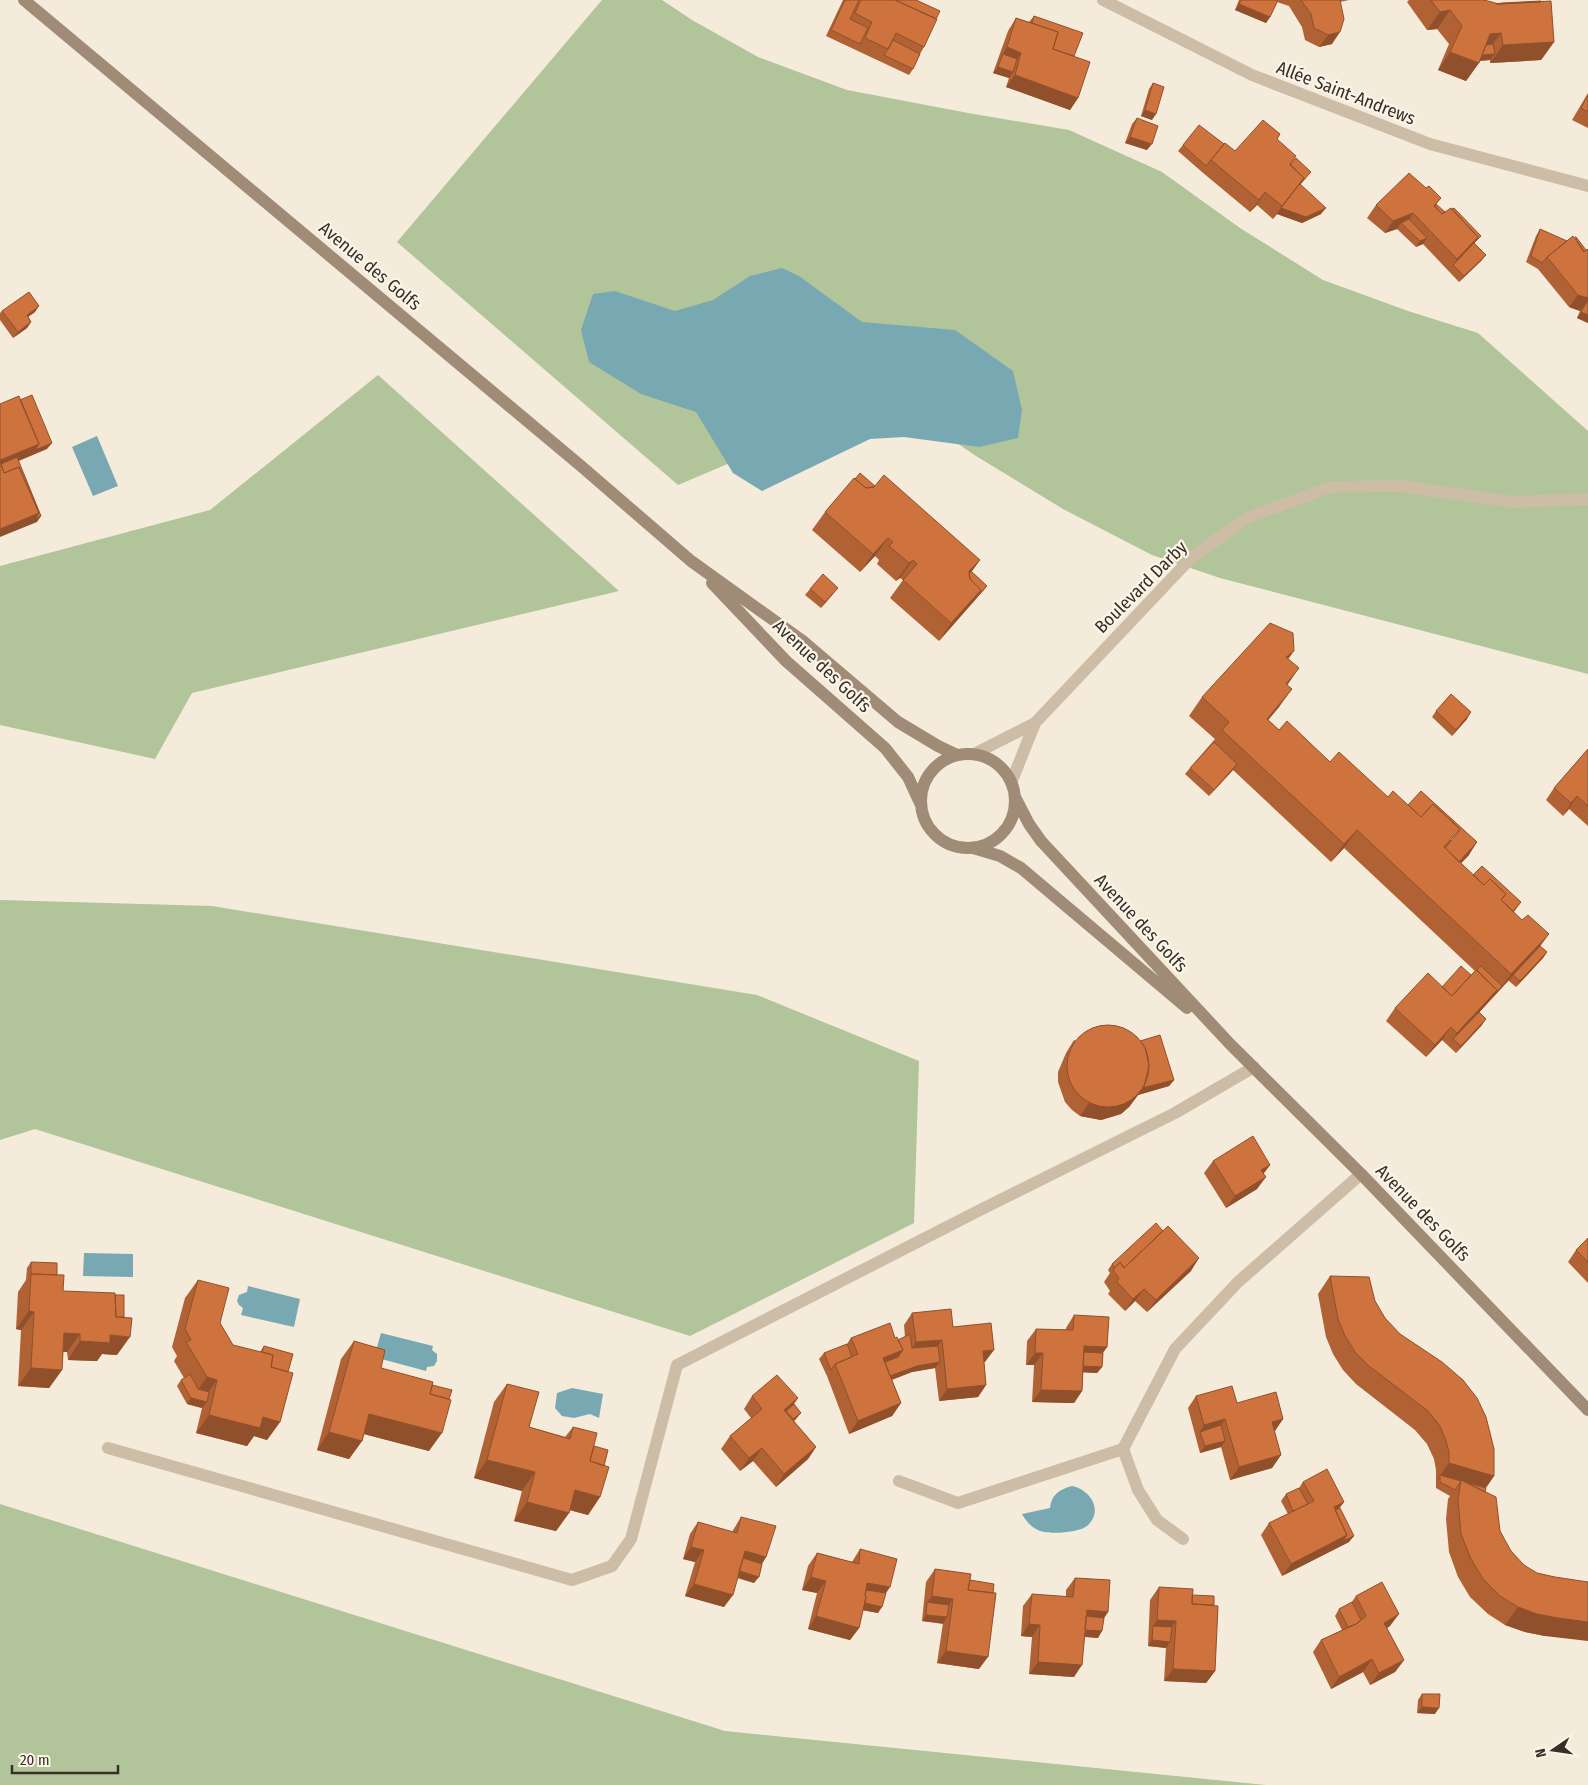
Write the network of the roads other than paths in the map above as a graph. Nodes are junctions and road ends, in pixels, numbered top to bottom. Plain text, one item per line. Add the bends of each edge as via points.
1 (24, 0) edge
2 (1103, 0) edge
3 (1588, 186) edge
4 (1588, 499) edge
5 (691, 561) junction
6 (1035, 723) junction
7 (974, 754) junction
8 (957, 755) junction
9 (1011, 783) junction
10 (1015, 797) junction
11 (920, 803) junction
12 (972, 848) junction
13 (1230, 1044) junction
14 (1254, 1068) junction
15 (1361, 1174) junction
16 (1588, 1410) edge
17 (108, 1448) dead end
18 (1123, 1449) junction
19 (899, 1481) dead end
20 (1183, 1538) dead end

1 - 5 main road, Avenue des Golfs
2 - 3 street, Allée Saint-Andrews via 1252,75 1421,141
4 - 6 street, Boulevard Darby via 1514,502 1400,486 1330,487 1247,518 1191,558
5 - 8 main road, Avenue des Golfs via 804,642 898,722
5 - 11 main road, Avenue des Golfs via 786,660 885,748 908,777
6 - 7 street, Boulevard Darby
6 - 9 street, Boulevard Darby
7 - 8 main road
7 - 9 main road via 989,759 1002,769
8 - 11 main road via 942,761 930,772
9 - 10 main road
10 - 12 main road via 1014,812 999,837
10 - 13 main road, Avenue des Golfs via 1041,842
11 - 12 main road via 923,818 942,841
12 - 13 main road, Avenue des Golfs via 1000,856 1021,868
13 - 14 main road, Avenue des Golfs
14 - 15 main road, Avenue des Golfs
14 - 17 street via 1176,1114 677,1365 631,1539 612,1566 572,1580
15 - 16 main road, Avenue des Golfs
15 - 18 street via 1238,1282 1175,1349
18 - 19 street via 958,1503
18 - 20 street via 1138,1490 1157,1520

